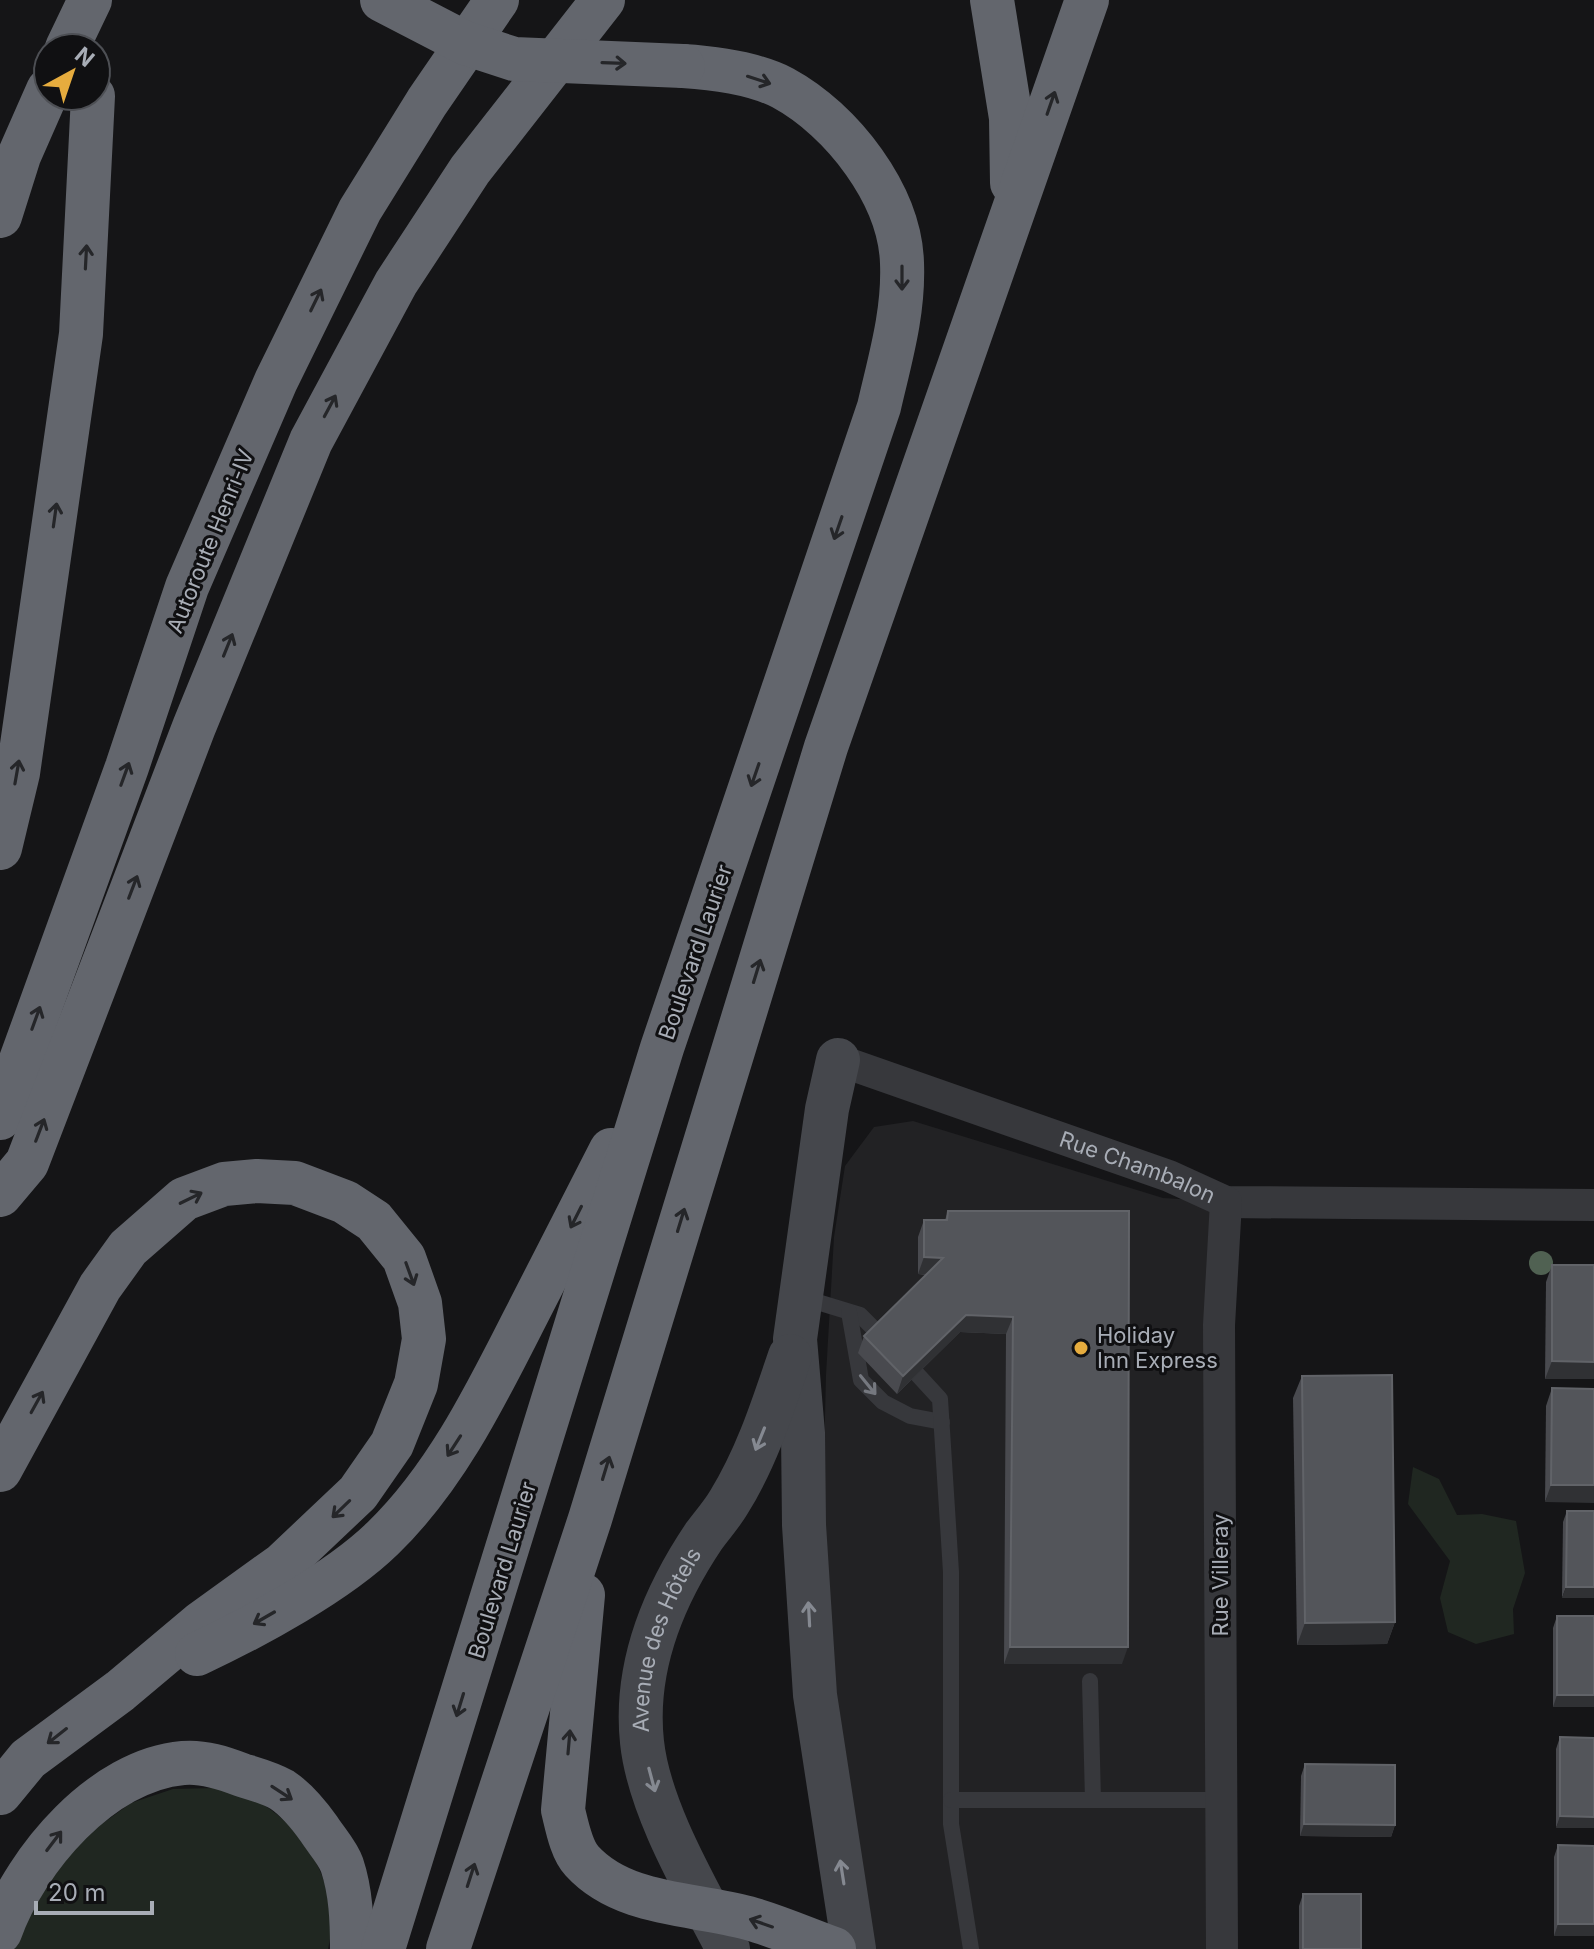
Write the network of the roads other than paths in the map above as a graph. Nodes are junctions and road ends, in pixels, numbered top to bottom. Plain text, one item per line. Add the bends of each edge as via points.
1 (90, 0) edge
2 (382, 0) edge
3 (497, 0) edge
4 (603, 0) edge
5 (992, 0) edge
6 (1087, 0) edge
7 (75, 32) edge
8 (91, 32) edge
9 (38, 112) edge
10 (92, 112) edge
11 (0, 216) edge
12 (971, 336) junction
13 (0, 848) edge
14 (662, 1048) junction
15 (838, 1060) joint
16 (0, 1118) edge
17 (0, 1195) edge
18 (1226, 1202) junction
19 (1594, 1205) edge
20 (849, 1312) junction
21 (797, 1318) junction
22 (878, 1333) edge
23 (917, 1374) edge
24 (942, 1422) junction
25 (0, 1470) edge
26 (590, 1519) junction
27 (1090, 1681) dead end
28 (120, 1691) junction
29 (0, 1793) edge
30 (951, 1800) junction
31 (1093, 1800) junction
32 (1221, 1800) junction
33 (707, 1908) junction
34 (0, 1932) edge
35 (352, 1949) edge
36 (383, 1949) edge
37 (448, 1949) edge
38 (728, 1949) edge
39 (834, 1949) edge
40 (854, 1949) edge
41 (971, 1949) edge
42 (1222, 1949) edge

1 - 7 highway, bridge
1 - 8 highway
2 -> 14 highway, Boulevard Laurier, bridge via 465,43 514,59 721,68 783,88 835,126 893,212 902,260 902,308 879,407
16 -> 3 highway, Autoroute Henri-IV via 187,587 276,381 360,210
17 -> 4 highway via 27,1163 194,727 311,441 396,283 470,170
5 - 12 highway via 1011,118 1012,186
12 -> 6 highway
9 - 11 highway
13 -> 10 highway via 18,773 81,334
26 -> 12 highway via 826,747
14 -> 28 highway via 481,1405 420,1495 383,1538 347,1568 217,1645
14 -> 36 highway, Boulevard Laurier
15 - 18 street, Rue Chambalon via 1169,1176
15 - 21 street, Avenue des Hôtels
18 - 19 street, Rue Chambalon
18 - 32 street, Rue Villeray via 1219,1325
20 - 21 lane
20 - 22 lane via 860,1315
20 -> 24 lane via 861,1380 883,1402 910,1416
21 -> 33 street, Avenue des Hôtels via 752,1459 671,1592 652,1639 641,1694 642,1743 655,1791
40 -> 21 street, Avenue des Hôtels via 815,1695
23 - 24 lane via 940,1399
24 - 30 lane via 951,1572
25 -> 28 highway via 100,1287 128,1248 184,1199 224,1184 295,1183 345,1202 374,1221 404,1258 420,1303 424,1339 416,1384 392,1444 358,1493 283,1564
33 -> 26 highway via 648,1898 610,1883 580,1860 570,1835 563,1810
37 -> 26 highway
27 - 31 lane
28 -> 29 highway via 28,1759
30 - 31 lane
30 - 41 lane
31 - 32 lane
32 - 42 street, Rue Villeray
33 - 38 street, Avenue des Hôtels
39 -> 33 highway
34 -> 35 highway via 36,1865 65,1826 89,1804 150,1770 184,1762 218,1766 282,1790 307,1812 341,1863 352,1912

